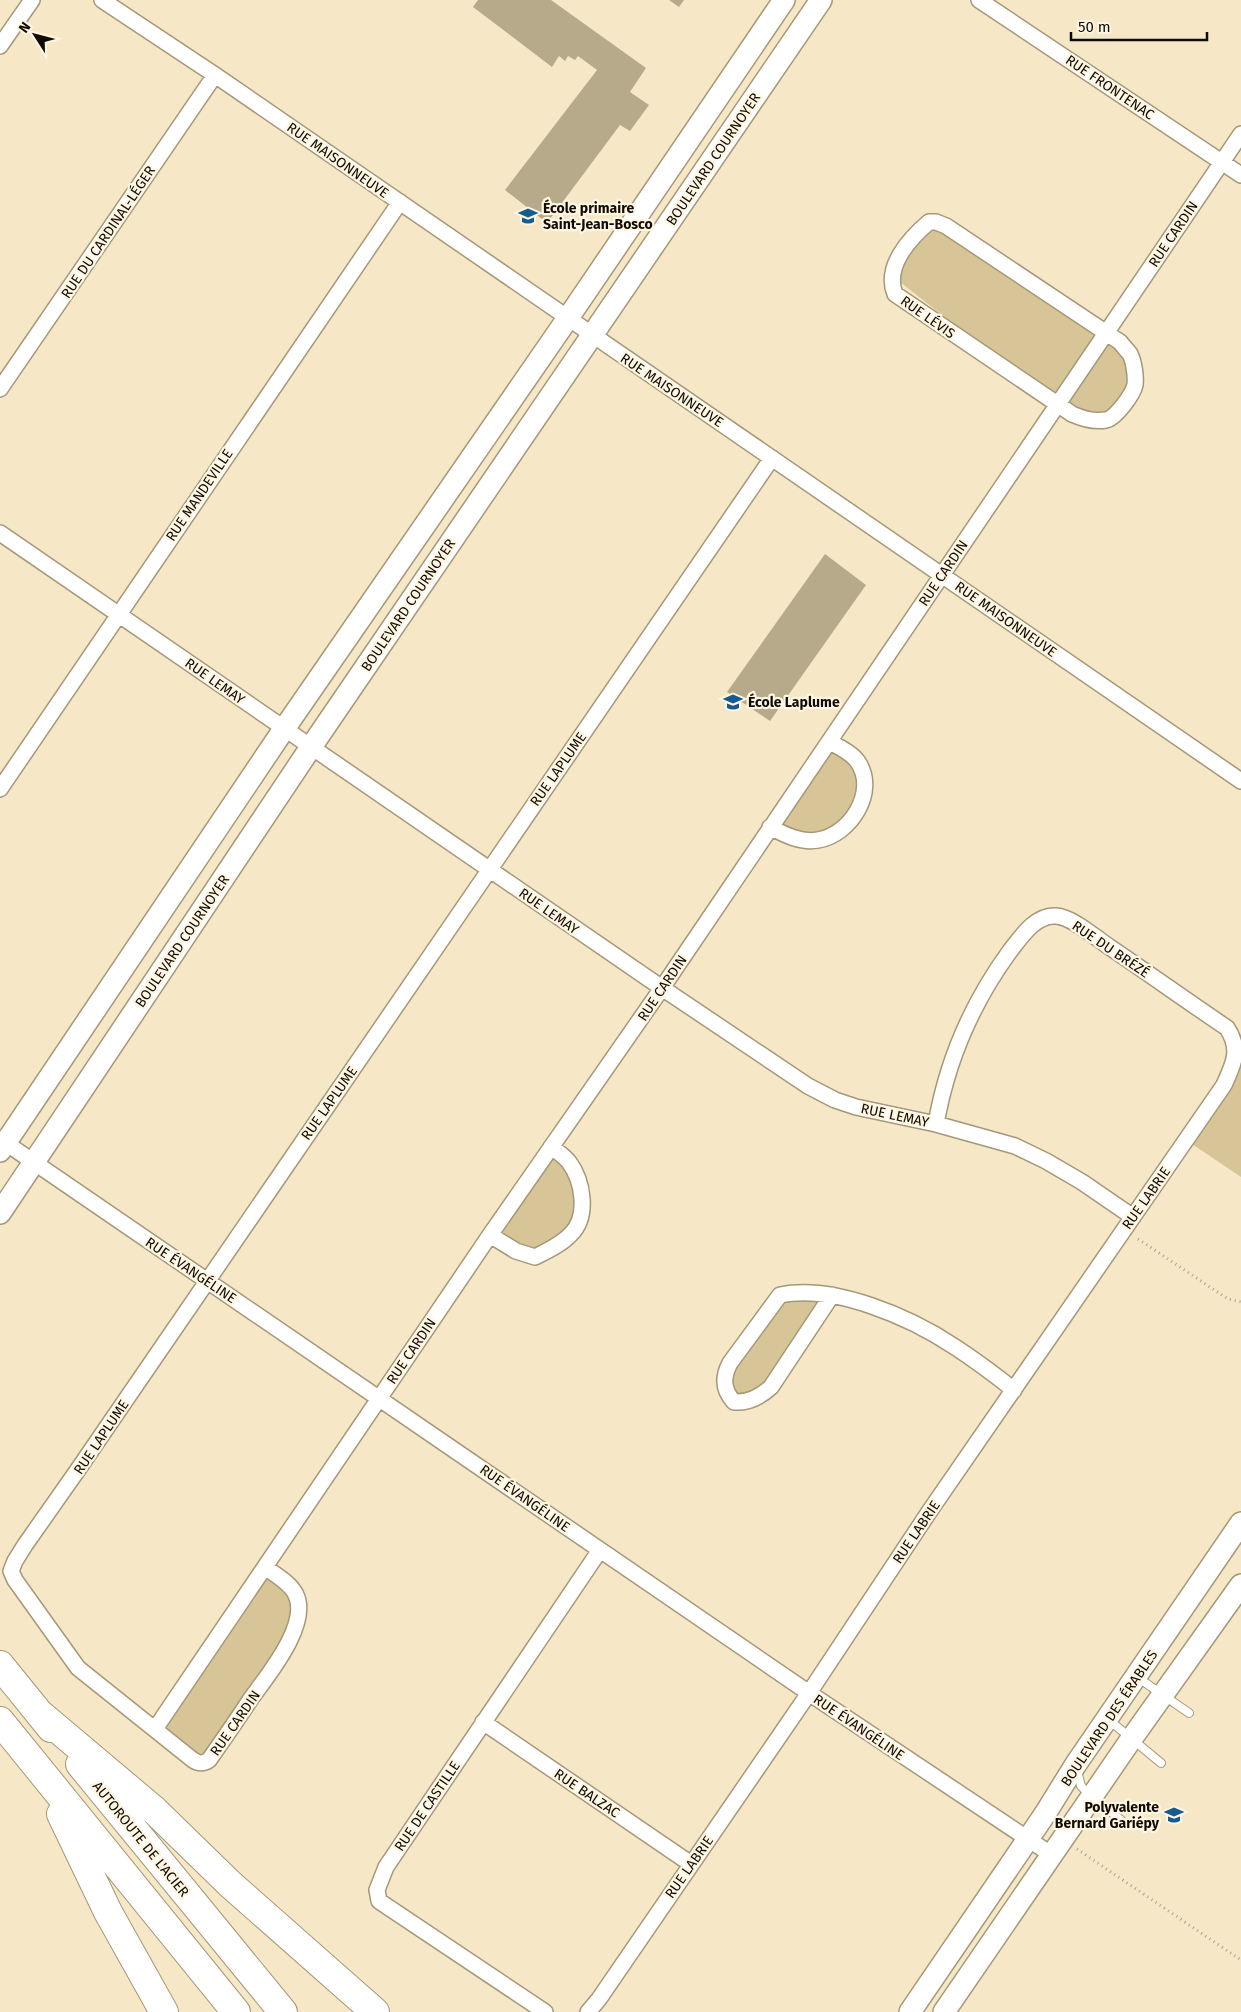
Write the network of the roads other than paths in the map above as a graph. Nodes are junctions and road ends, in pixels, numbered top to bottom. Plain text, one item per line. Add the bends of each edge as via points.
1 (32, 0) edge
2 (102, 0) edge
3 (784, 0) edge
4 (821, 0) edge
5 (979, 0) edge
6 (0, 46) edge
7 (215, 75) junction
8 (1241, 134) edge
9 (1222, 162) junction
10 (1241, 174) edge
11 (400, 202) junction
12 (568, 318) junction
13 (1106, 333) junction
14 (592, 335) junction
15 (0, 389) edge
16 (1057, 405) junction
17 (772, 458) junction
18 (0, 533) edge
19 (941, 575) junction
20 (118, 614) junction
21 (284, 729) junction
22 (830, 742) junction
23 (311, 747) junction
24 (1241, 781) edge
25 (0, 789) edge
26 (770, 827) junction
27 (489, 869) junction
28 (662, 988) junction
29 (1238, 1048) joint
30 (936, 1124) junction
31 (2, 1144) edge
32 (551, 1147) junction
33 (34, 1163) junction
34 (0, 1213) edge
35 (1133, 1217) junction
36 (490, 1235) junction
37 (207, 1281) junction
38 (832, 1295) junction
39 (1014, 1390) junction
40 (379, 1398) junction
41 (1241, 1523) edge
42 (600, 1550) junction
43 (265, 1567) junction
44 (1241, 1585) edge
45 (0, 1665) edge
46 (1137, 1677) junction
47 (809, 1693) junction
48 (1163, 1694) junction
49 (1189, 1713) dead end
50 (40, 1714) junction
51 (1108, 1719) junction
52 (0, 1721) edge
53 (483, 1722) junction
54 (154, 1729) junction
55 (1132, 1738) junction
56 (1161, 1763) dead end
57 (1076, 1764) junction
58 (38, 1767) junction
59 (1092, 1796) junction
60 (1122, 1821) dead end
61 (1028, 1839) junction
62 (1052, 1855) junction
63 (691, 1864) junction
64 (164, 2012) edge
65 (236, 2012) edge
66 (283, 2012) edge
67 (375, 2012) edge
68 (546, 2012) edge
69 (588, 2012) edge
70 (910, 2012) edge
71 (944, 2012) edge

1 - 6 street
2 - 7 street, RUE MAISONNEUVE
3 - 12 street
4 - 14 street, BOULEVARD COURNOYER
5 - 9 street, RUE FRONTENAC
7 - 11 street, RUE MAISONNEUVE
7 - 15 street, RUE DU CARDINAL-LÉGER
8 - 9 street, RUE CARDIN
9 - 10 street, RUE FRONTENAC
9 - 13 street, RUE CARDIN
11 - 12 street, RUE MAISONNEUVE
11 - 20 street, RUE MANDEVILLE
12 - 14 street, RUE MAISONNEUVE
12 - 21 street
13 - 16 street, RUE CARDIN
13 - 16 street via 1120,342 1130,355 1135,386 1127,399 1108,420 1086,420
13 - 16 street, RUE LÉVIS via 946,226 929,222 906,246 892,273 895,294
14 - 17 street, RUE MAISONNEUVE
14 - 23 street, BOULEVARD COURNOYER
16 - 19 street, RUE CARDIN
17 - 19 street, RUE MAISONNEUVE
17 - 27 street, RUE LAPLUME
18 - 20 street, RUE LEMAY
19 - 22 street, RUE CARDIN
19 - 24 street, RUE MAISONNEUVE
20 - 21 street, RUE LEMAY
20 - 25 street, RUE MANDEVILLE
21 - 23 street, RUE LEMAY
21 - 31 street
22 - 26 street, RUE CARDIN
22 - 26 street via 857,761 863,773 863,798 857,811 834,835 817,841 786,836
23 - 27 street, RUE LEMAY
23 - 33 street, BOULEVARD COURNOYER
26 - 28 street, RUE CARDIN
27 - 28 street, RUE LEMAY
27 - 37 street, RUE LAPLUME
28 - 30 street, RUE LEMAY via 822,1093 856,1107
28 - 32 street, RUE CARDIN
29 - 30 street, RUE DU BRÉZÉ via 1227,1028 1071,921 1047,916 1020,938 980,997 957,1046
29 - 35 street, RUE LABRIE via 1224,1085
30 - 35 street, RUE LEMAY via 1022,1149 1082,1182
31 - 33 street, RUE ÉVANGÉLINE
32 - 36 street, RUE CARDIN
32 - 36 street via 568,1161 579,1181 582,1196 579,1223 571,1234 535,1257 516,1251
33 - 34 street, BOULEVARD COURNOYER
33 - 37 street, RUE ÉVANGÉLINE
35 - 39 street, RUE LABRIE
36 - 40 street, RUE CARDIN
37 - 40 street, RUE ÉVANGÉLINE
37 - 54 street, RUE LAPLUME via 25,1545 11,1571 78,1668
38 - 38 street via 771,1388 744,1403 734,1402 727,1394 724,1373 780,1296 805,1292
38 - 39 street via 877,1309 921,1328 955,1347
39 - 47 street, RUE LABRIE
40 - 42 street, RUE ÉVANGÉLINE
40 - 43 street, RUE CARDIN
41 - 46 street, BOULEVARD DES ÉRABLES
42 - 47 street, RUE ÉVANGÉLINE
42 - 53 street, RUE DE CASTILLE
43 - 54 street, RUE CARDIN
43 - 54 street, RUE CARDIN via 291,1588 299,1606 296,1624 281,1656 204,1763 193,1760
44 - 48 street
45 - 50 highway, AUTOROUTE DE L'ACIER
46 - 48 lane
46 - 51 street, BOULEVARD DES ÉRABLES
47 - 61 street, RUE ÉVANGÉLINE
47 - 63 street, RUE LABRIE
48 - 49 lane
48 - 55 street
50 - 66 highway, AUTOROUTE DE L'ACIER
50 - 67 highway via 154,1810 230,1884
51 - 55 lane
51 - 57 street, BOULEVARD DES ÉRABLES
52 - 58 highway
53 - 63 street, RUE BALZAC
53 - 68 street, RUE DE CASTILLE via 386,1867 377,1890 379,1901
55 - 56 lane
55 - 59 street
57 - 59 lane via 1081,1786
57 - 61 street, BOULEVARD DES ÉRABLES
58 - 64 highway via 108,1912
58 - 65 highway
59 - 60 lane
59 - 62 street
61 - 62 street, RUE ÉVANGÉLINE
61 - 70 street, BOULEVARD DES ÉRABLES
62 - 71 street
63 - 69 street, RUE LABRIE

